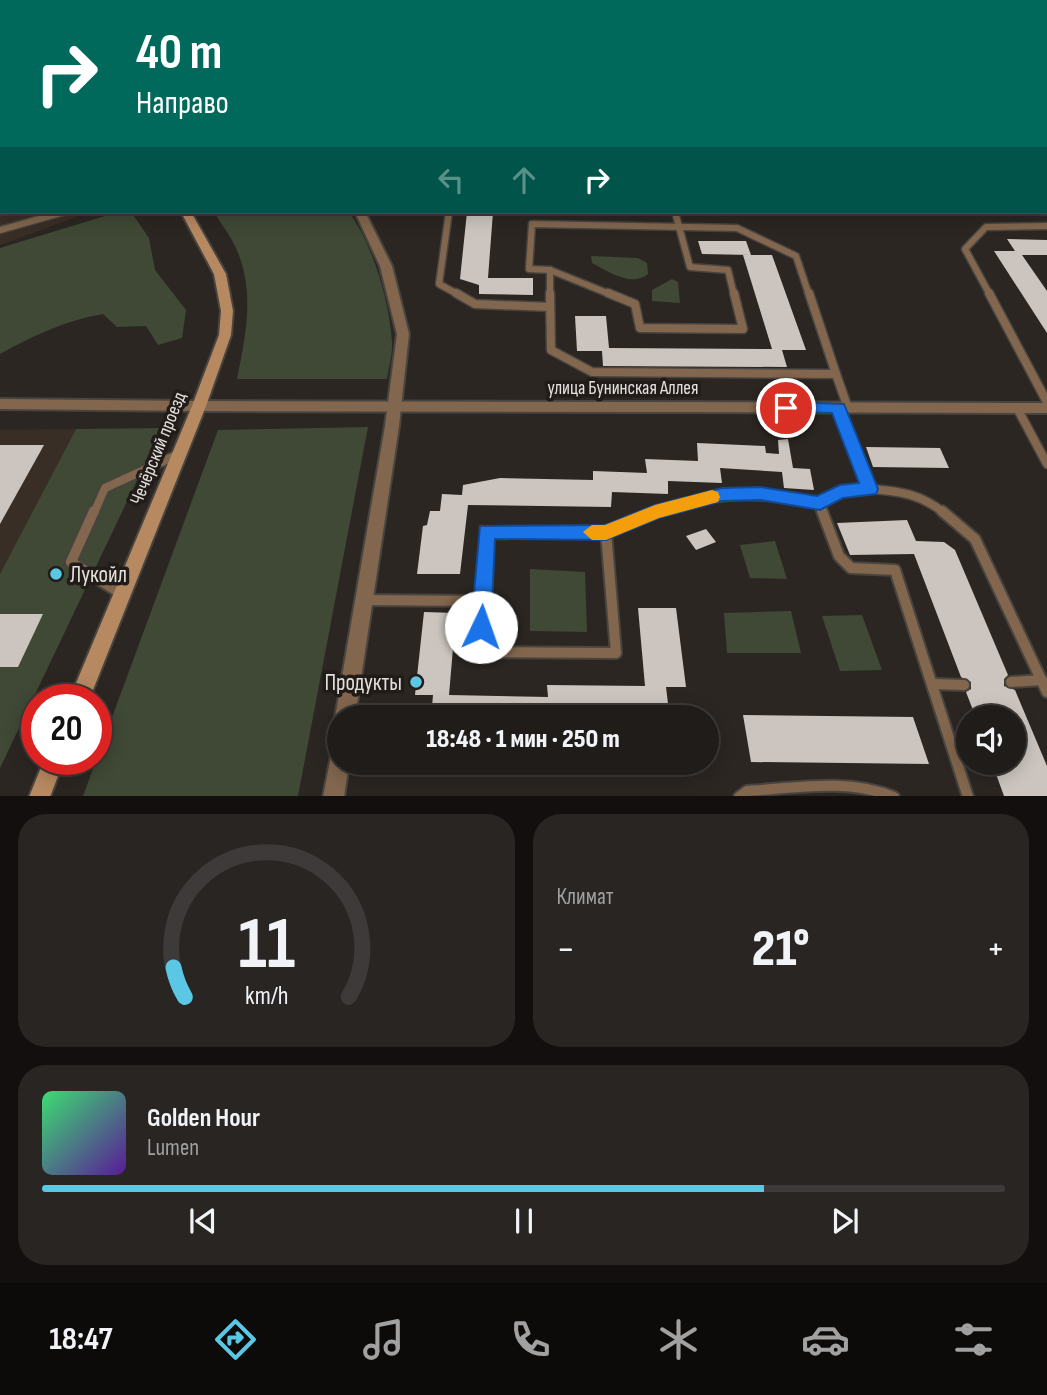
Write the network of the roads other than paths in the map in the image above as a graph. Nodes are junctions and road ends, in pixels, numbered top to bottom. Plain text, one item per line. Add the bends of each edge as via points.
1 (57, 214) edge
2 (187, 214) edge
3 (361, 214) edge
4 (449, 214) edge
5 (676, 214) edge
6 (1047, 226) edge
7 (680, 228) junction
8 (0, 230) edge
9 (550, 270) junction
10 (550, 307) junction
11 (837, 374) junction
12 (1047, 402) edge
13 (0, 404) edge
14 (199, 406) junction
15 (393, 406) junction
16 (843, 408) junction
17 (1017, 408) junction
18 (1047, 408) edge
19 (179, 454) junction
20 (1047, 464) edge
21 (870, 489) junction
22 (820, 503) junction
23 (606, 532) junction
24 (122, 594) junction
25 (362, 600) junction
26 (482, 601) junction
27 (1042, 680) junction
28 (1012, 682) dead end
29 (85, 684) edge
30 (934, 684) junction
31 (964, 685) dead end
32 (1047, 692) edge
33 (347, 705) edge
34 (48, 775) edge
35 (336, 775) edge
36 (39, 796) edge
37 (333, 796) edge
38 (739, 796) edge
39 (894, 796) edge
40 (968, 796) edge

1 - 8 lane
2 - 14 main road, Чечёрский проезд via 220,274 227,311 220,353
3 - 15 street via 386,266 403,334
4 - 10 lane via 439,284 475,304
5 - 7 lane
6 - 12 lane via 986,227 965,249
7 - 9 lane via 532,224 529,269
7 - 9 lane via 690,267 728,270 743,329 640,328 635,304
7 - 11 lane via 737,228 796,256
9 - 10 lane
10 - 11 lane via 551,350 592,372
11 - 16 lane
13 - 14 street, улица Бунинская Аллея
14 - 15 street, улица Бунинская Аллея
14 - 19 main road, Чечёрский проезд
15 - 16 street, улица Бунинская Аллея
15 - 25 street
16 - 17 street, улица Бунинская Аллея
16 - 21 lane
17 - 18 street, улица Бунинская Аллея
17 - 20 lane
19 - 24 main road, Чечёрский проезд
19 - 24 lane via 105,488 71,562
21 - 22 lane via 840,492
21 - 27 lane via 908,492 932,503 975,539
22 - 23 lane via 761,494 722,495 655,512
22 - 30 lane via 839,556 851,568 895,570
23 - 26 lane via 486,532
23 - 26 lane via 616,653 480,652
24 - 29 main road, Чечёрский проезд
25 - 26 lane
25 - 33 street
27 - 28 lane
27 - 32 lane
30 - 31 lane
30 - 40 lane
34 - 36 main road
35 - 37 street
38 - 39 lane via 747,791 856,787 881,789

